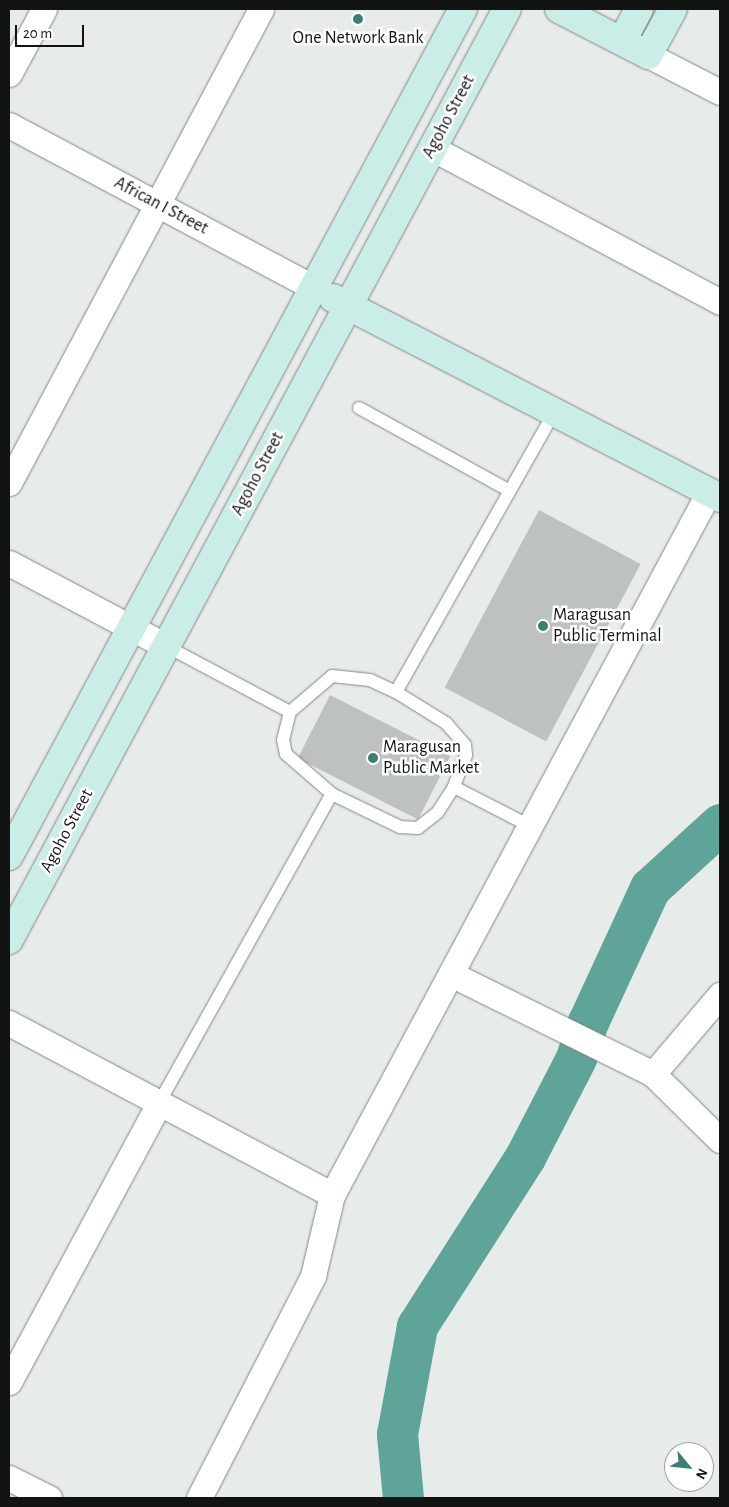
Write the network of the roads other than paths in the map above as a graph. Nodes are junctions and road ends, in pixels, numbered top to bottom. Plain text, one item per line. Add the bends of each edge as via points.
1 (44, 9) edge
2 (261, 9) edge
3 (463, 9) edge
4 (507, 9) edge
5 (559, 9) edge
6 (639, 9) edge
7 (673, 9) edge
8 (622, 41) junction
9 (648, 56) junction
10 (9, 74) edge
11 (720, 92) edge
12 (9, 125) edge
13 (432, 148) junction
14 (157, 204) junction
15 (314, 288) junction
16 (720, 302) edge
17 (348, 305) junction
18 (359, 408) dead end
19 (555, 410) junction
20 (9, 483) edge
21 (508, 490) junction
22 (714, 495) edge
23 (9, 563) edge
24 (131, 628) junction
25 (166, 646) junction
26 (396, 692) junction
27 (290, 712) junction
28 (454, 787) junction
29 (332, 794) junction
30 (530, 826) junction
31 (9, 856) edge
32 (9, 940) edge
33 (451, 974) junction
34 (720, 995) edge
35 (9, 1023) edge
36 (643, 1069) junction
37 (160, 1103) junction
38 (720, 1140) edge
39 (332, 1195) junction
40 (9, 1382) edge
41 (9, 1478) edge
42 (49, 1498) edge
43 (199, 1498) edge

1 - 10 street
2 - 14 street
3 - 15 street
4 - 13 street, Agoho Street
5 - 8 street
6 - 8 street
7 - 9 street
8 - 9 street
9 - 11 street
12 - 14 street, African I Street
13 - 16 street
13 - 17 street, Agoho Street
14 - 15 street, African I Street
14 - 20 street
15 - 17 street
15 - 24 street
17 - 19 street
17 - 25 street, Agoho Street
18 - 21 lane
19 - 21 lane
19 - 22 street
21 - 26 lane
22 - 30 street
23 - 24 street
24 - 25 street
24 - 31 street
25 - 27 lane
25 - 32 street, Agoho Street
26 - 27 lane via 370,680 332,676
26 - 28 lane via 446,723 465,745 466,755
27 - 29 lane via 283,740 286,754
28 - 29 lane via 437,813 418,828 400,827
28 - 30 lane
29 - 37 lane
30 - 33 street
33 - 36 street
33 - 39 street
34 - 36 street
35 - 37 street
36 - 38 street
37 - 39 street
37 - 40 street
39 - 43 street via 313,1276
41 - 42 street

